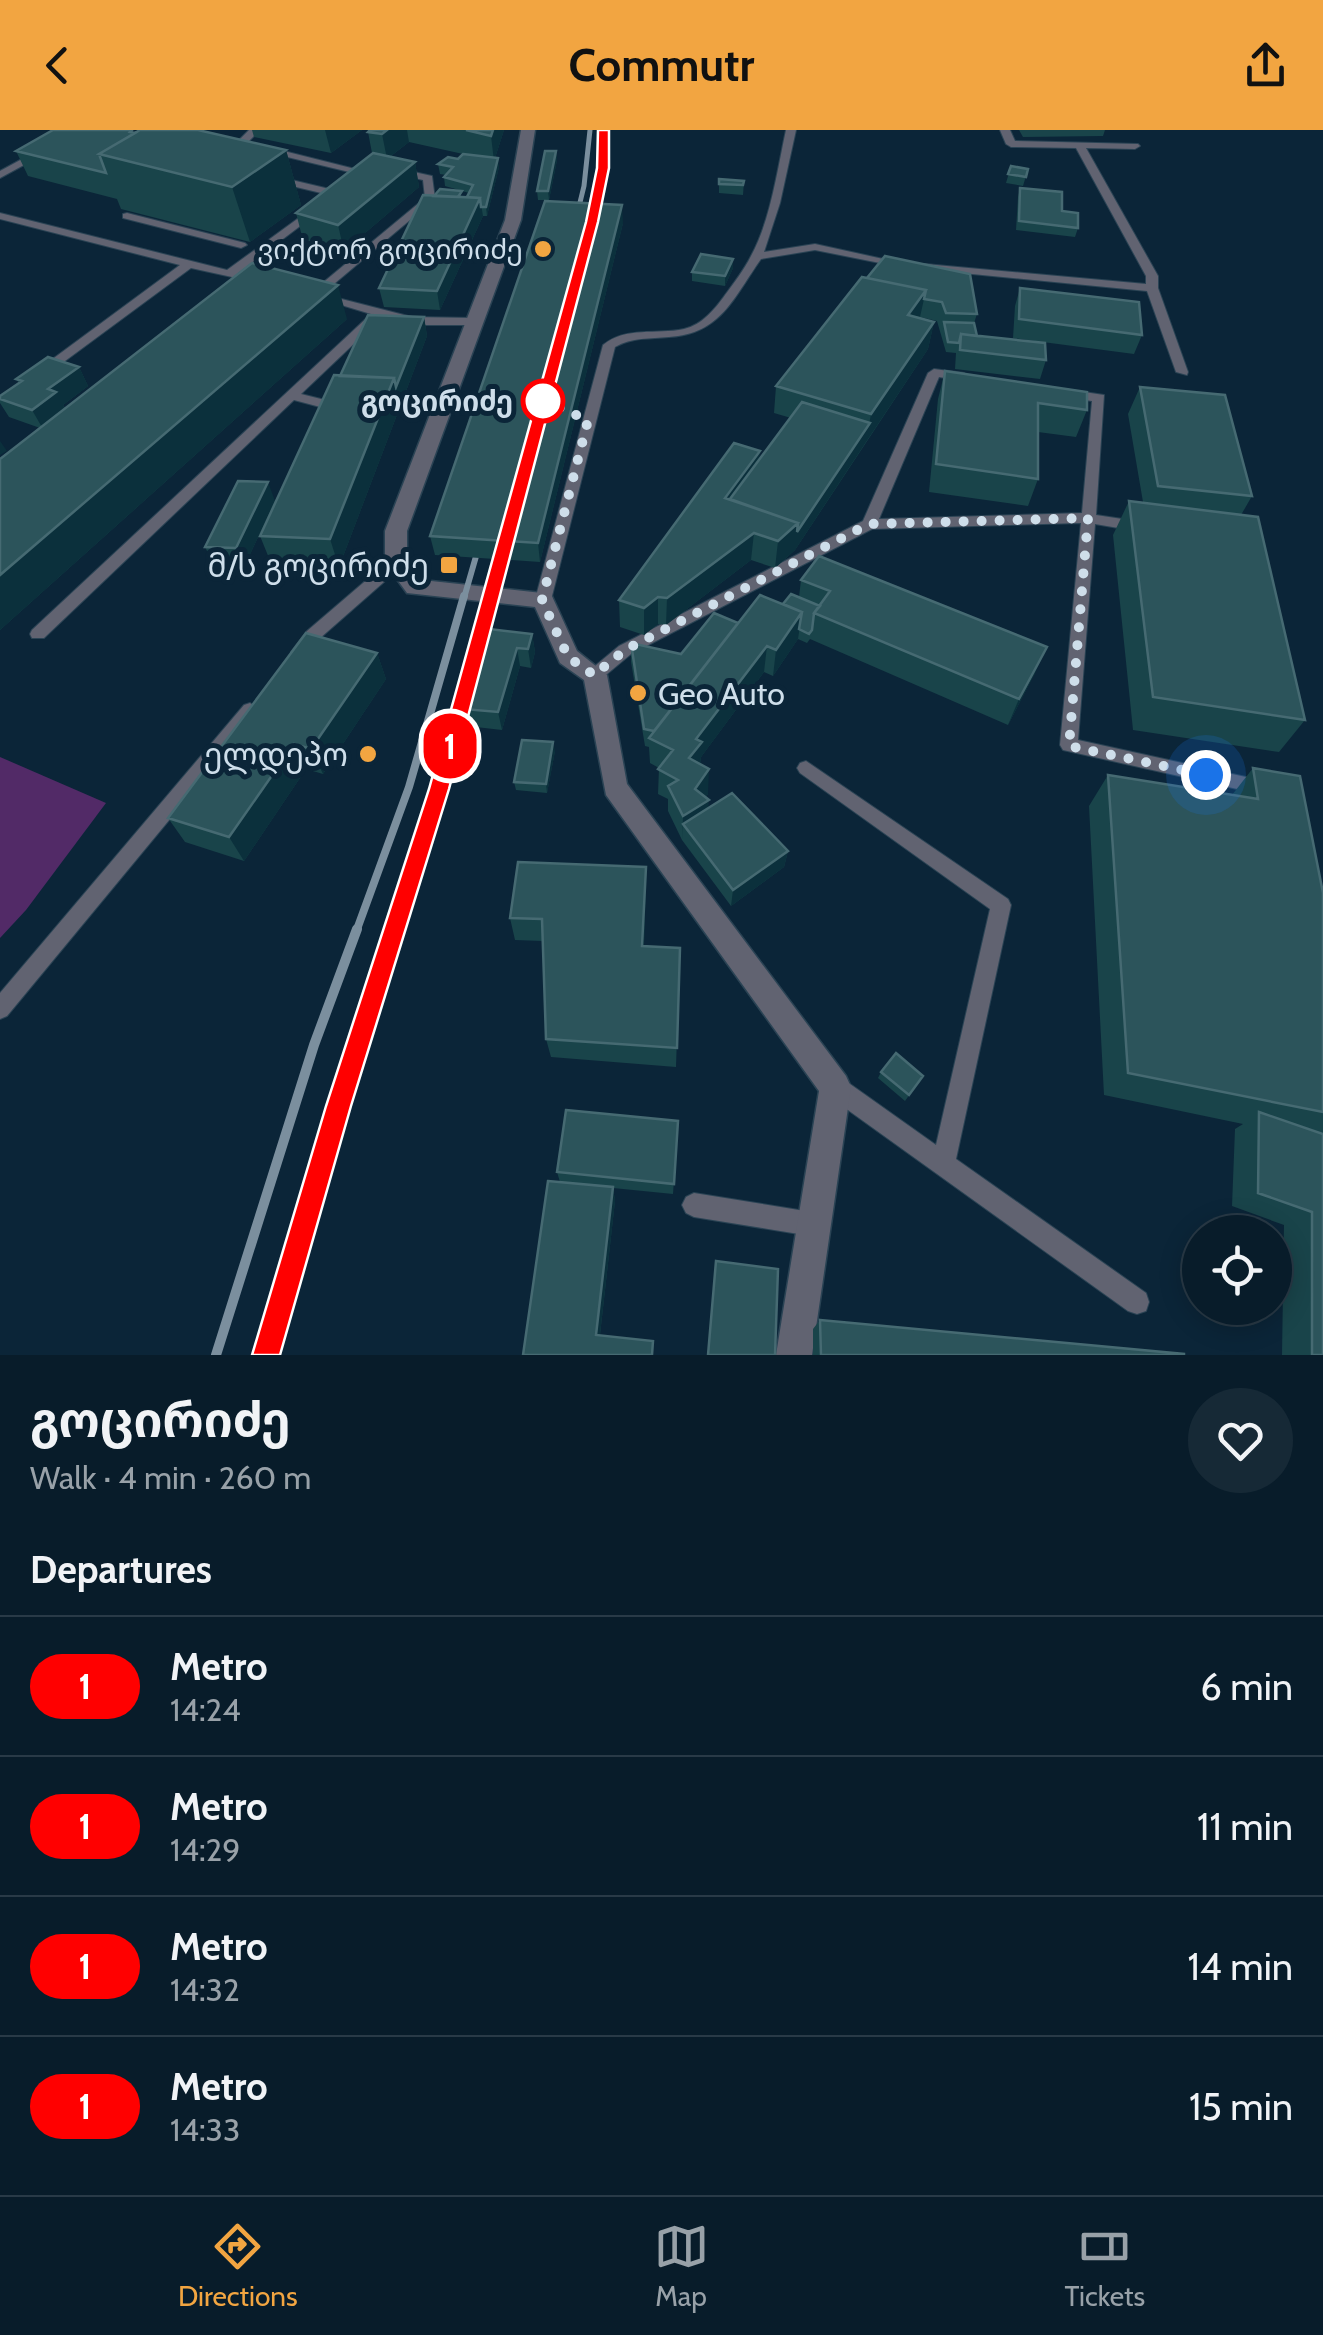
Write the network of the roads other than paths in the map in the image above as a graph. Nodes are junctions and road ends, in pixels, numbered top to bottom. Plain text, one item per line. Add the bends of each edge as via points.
1 (255, 130) edge
2 (528, 130) edge
3 (791, 130) edge
4 (1005, 130) edge
5 (1079, 146) junction
6 (1135, 146) dead end
7 (50, 148) edge
8 (366, 173) junction
9 (0, 175) edge
10 (263, 176) edge
11 (338, 194) junction
12 (0, 216) edge
13 (127, 216) edge
14 (172, 228) junction
15 (241, 244) edge
16 (137, 251) junction
17 (757, 256) junction
18 (189, 264) junction
19 (230, 274) junction
20 (1152, 288) junction
21 (297, 292) edge
22 (248, 296) edge
23 (314, 296) junction
24 (380, 312) junction
25 (476, 322) junction
26 (1182, 372) dead end
27 (971, 378) edge
28 (30, 379) edge
29 (1044, 390) edge
30 (293, 396) junction
31 (324, 423) edge
32 (1088, 518) junction
33 (869, 524) junction
34 (1164, 531) edge
35 (396, 563) junction
36 (542, 600) junction
37 (38, 634) dead end
38 (288, 664) edge
39 (594, 675) junction
40 (263, 694) edge
41 (806, 768) dead end
42 (1274, 790) edge
43 (0, 1009) edge
44 (835, 1088) junction
45 (944, 1162) junction
46 (694, 1204) dead end
47 (811, 1224) junction
48 (1137, 1302) dead end
49 (794, 1355) edge

1 - 8 lane via 241,143
2 - 25 street via 514,220
3 - 17 lane
4 - 5 lane via 1011,144
5 - 6 lane
5 - 20 lane via 1152,276
7 - 9 lane
8 - 11 lane
8 - 23 lane via 375,166 428,178 430,199
10 - 11 lane
11 - 19 lane
12 - 16 lane
13 - 14 lane
14 - 15 lane
14 - 16 lane
16 - 18 lane
17 - 20 lane via 815,247 878,262
17 - 36 lane via 708,322 692,331 626,336 610,346
18 - 19 lane
18 - 28 lane
19 - 22 lane via 264,283
20 - 26 lane
21 - 23 lane
23 - 24 lane
24 - 25 lane
24 - 30 lane
25 - 35 street via 396,531
27 - 33 lane via 934,373
29 - 32 lane via 1099,398
30 - 31 lane via 332,406
30 - 37 lane
32 - 33 lane
32 - 34 lane
32 - 42 lane via 1069,746
33 - 39 lane via 625,650
35 - 36 street via 416,587
35 - 38 lane
36 - 39 street via 568,657
39 - 44 street via 615,788
40 - 43 lane
41 - 45 lane via 1001,905
44 - 45 lane
44 - 47 street
45 - 48 lane
46 - 47 lane
47 - 49 street

